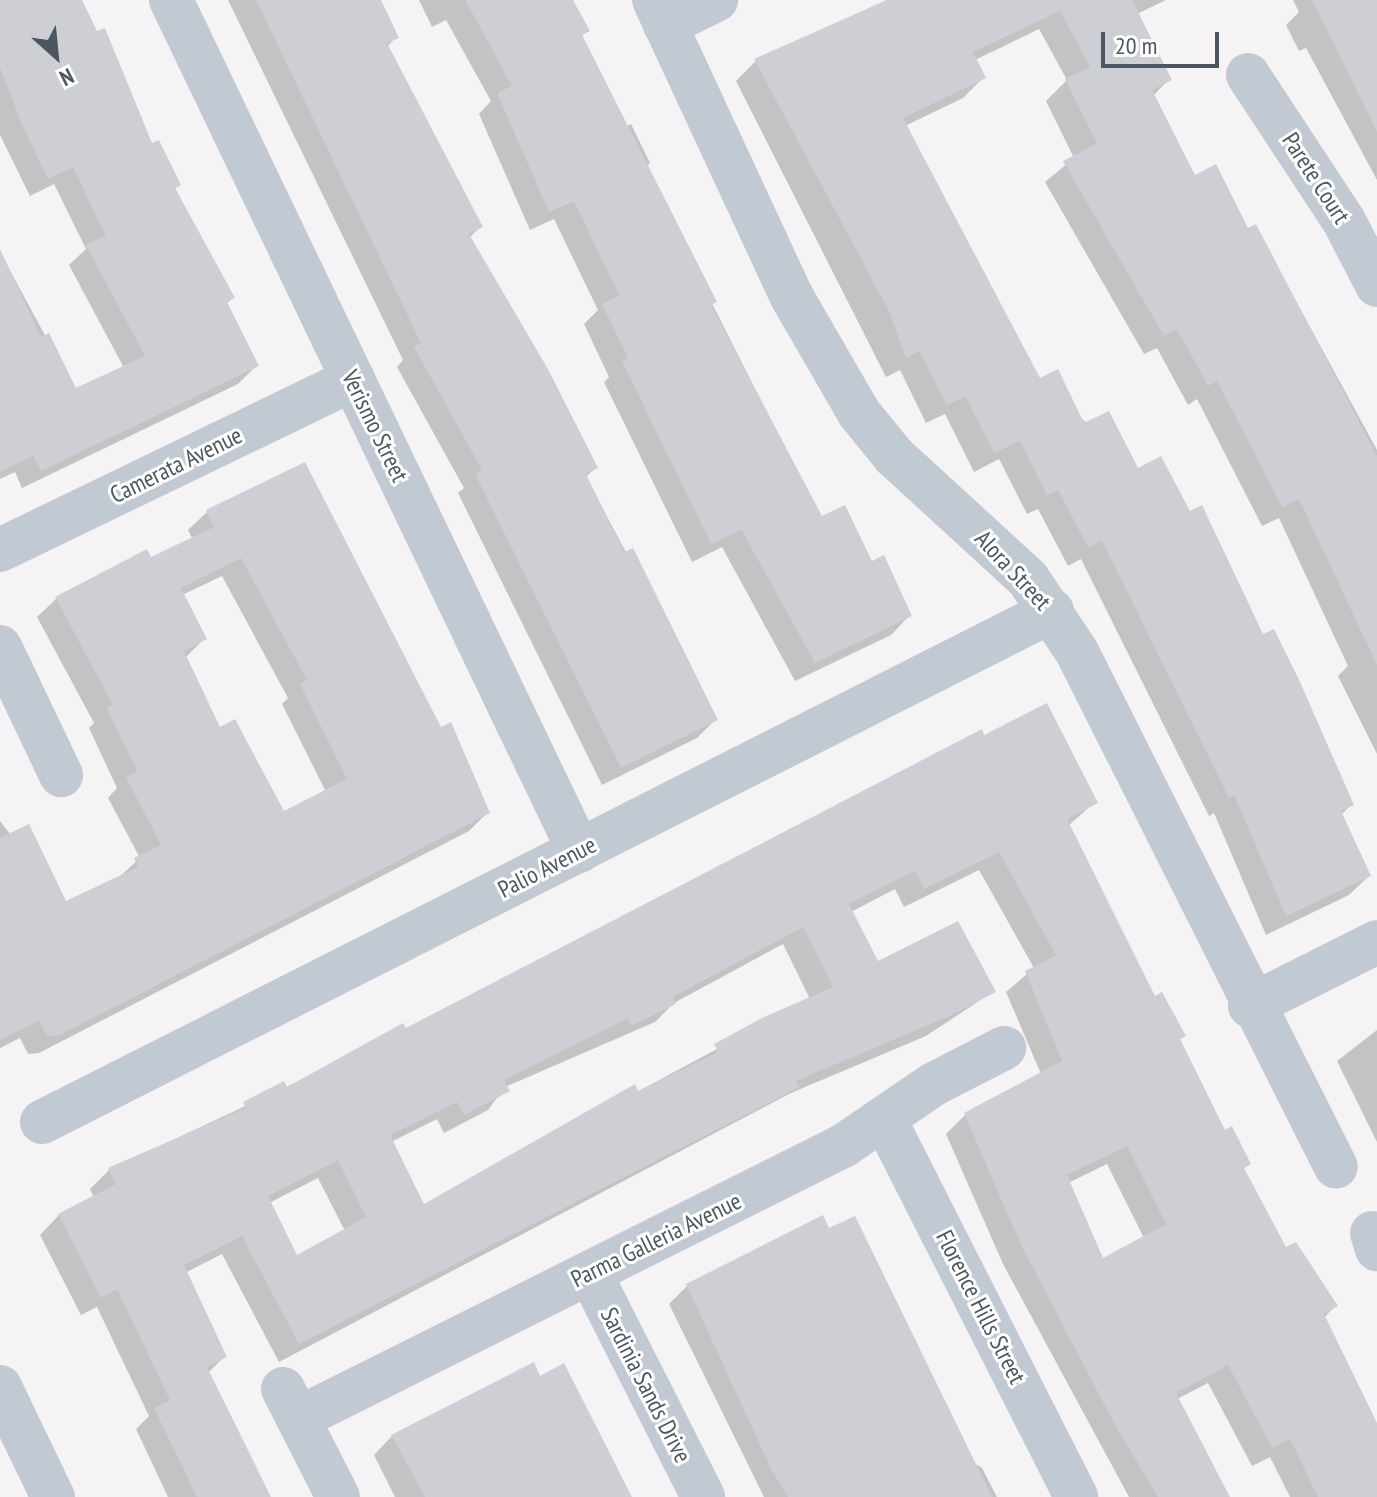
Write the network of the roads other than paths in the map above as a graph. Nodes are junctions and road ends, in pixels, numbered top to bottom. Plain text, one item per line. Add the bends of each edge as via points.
1 (171, 0) edge
2 (716, 0) edge
3 (660, 12) edge
4 (1248, 75) dead end
5 (1377, 285) edge
6 (353, 379) junction
7 (0, 550) edge
8 (1052, 611) junction
9 (0, 647) edge
10 (61, 775) dead end
11 (579, 851) junction
12 (1377, 942) edge
13 (1250, 1006) junction
14 (1004, 1048) dead end
15 (884, 1118) junction
16 (42, 1122) dead end
17 (1336, 1167) dead end
18 (590, 1273) junction
19 (0, 1387) edge
20 (53, 1497) edge
21 (338, 1497) edge
22 (703, 1497) edge
23 (1076, 1497) edge

1 - 6 street, Verismo Street
2 - 3 street
3 - 8 street, Alora Street via 792,297 859,413
4 - 5 street, Parete Court via 1317,177
6 - 7 street, Camerata Avenue
6 - 11 street, Verismo Street
8 - 11 street, Palio Avenue
8 - 13 street, Alora Street via 1108,706
9 - 10 street
11 - 16 street, Palio Avenue
12 - 13 street
13 - 17 street, Alora Street
14 - 15 street, Parma Galleria Avenue
15 - 18 street, Parma Galleria Avenue via 843,1146
15 - 23 street, Florence Hills Street
18 - 21 street, Parma Galleria Avenue via 291,1404
18 - 22 street, Sardinia Sands Drive
19 - 20 street

